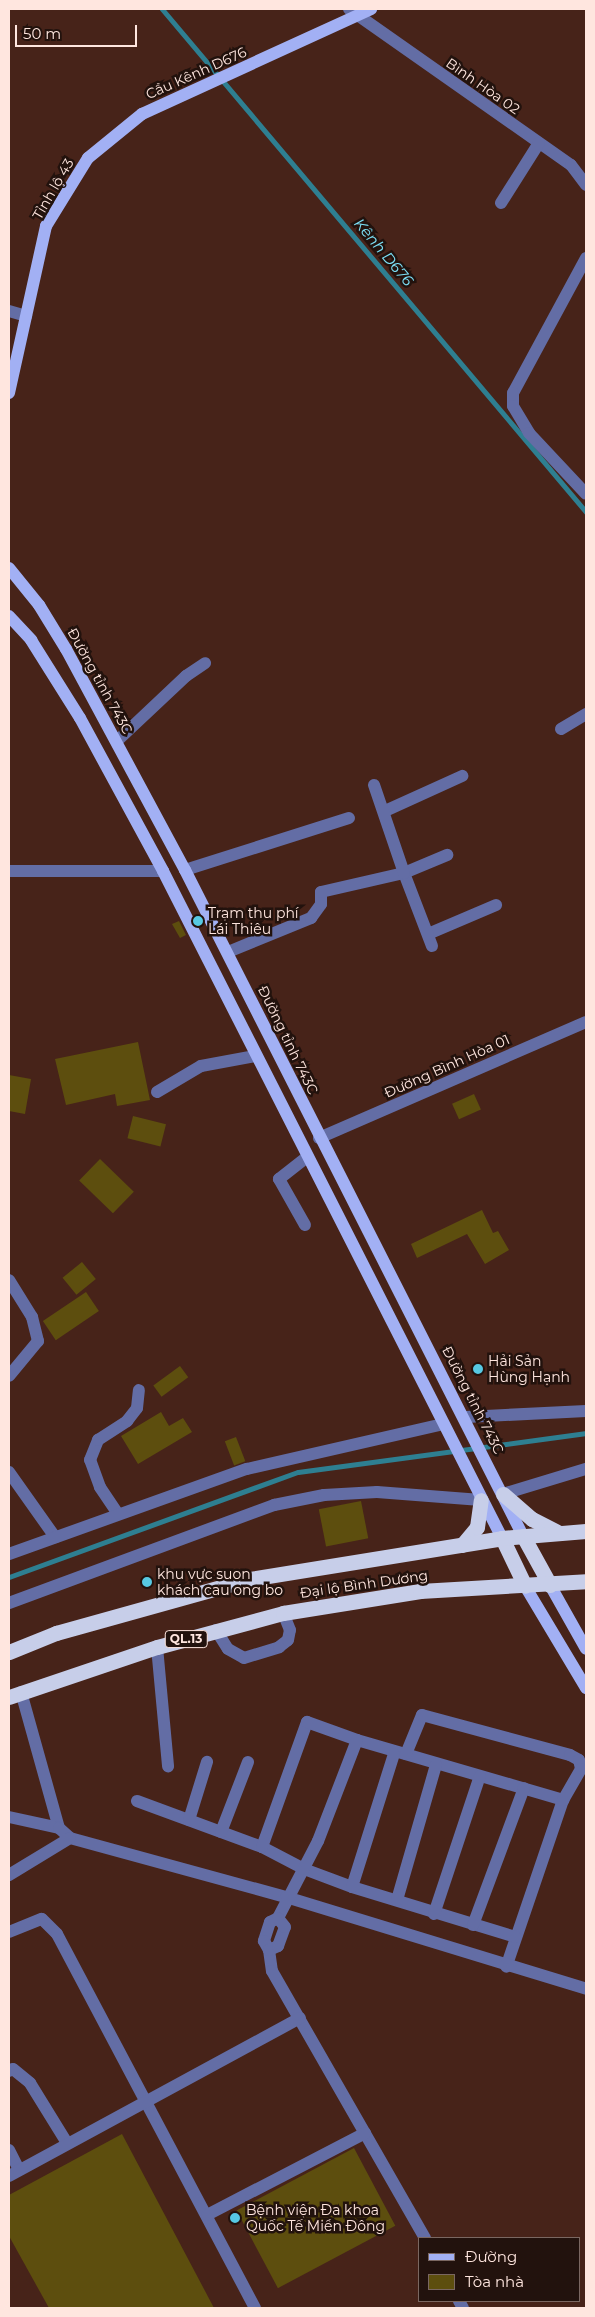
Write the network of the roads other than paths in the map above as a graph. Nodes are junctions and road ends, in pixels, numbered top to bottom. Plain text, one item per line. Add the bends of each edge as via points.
1 (371, 9) edge
2 (353, 11) edge
3 (142, 114) joint
4 (538, 143) junction
5 (586, 186) edge
6 (501, 203) dead end
7 (586, 258) edge
8 (9, 310) edge
9 (26, 316) junction
10 (9, 393) edge
11 (586, 494) edge
12 (9, 568) edge
13 (9, 616) edge
14 (205, 663) dead end
15 (586, 714) edge
16 (561, 729) dead end
17 (117, 741) junction
18 (462, 776) dead end
19 (374, 785) dead end
20 (386, 811) junction
21 (349, 818) dead end
22 (447, 855) dead end
23 (186, 870) junction
24 (9, 871) edge
25 (163, 871) junction
26 (404, 873) junction
27 (496, 905) dead end
28 (228, 952) junction
29 (586, 1022) edge
30 (255, 1056) junction
31 (157, 1092) dead end
32 (319, 1138) junction
33 (304, 1152) junction
34 (305, 1225) dead end
35 (9, 1280) edge
36 (9, 1376) edge
37 (139, 1390) dead end
38 (586, 1411) edge
39 (466, 1417) junction
40 (444, 1424) junction
41 (586, 1469) edge
42 (9, 1472) edge
43 (503, 1494) junction
44 (481, 1500) junction
45 (118, 1514) junction
46 (586, 1531) edge
47 (561, 1533) junction
48 (524, 1536) junction
49 (55, 1537) junction
50 (502, 1538) junction
51 (462, 1544) junction
52 (9, 1554) edge
53 (586, 1581) edge
54 (550, 1585) junction
55 (525, 1586) junction
56 (9, 1603) edge
57 (283, 1612) junction
58 (216, 1630) junction
59 (158, 1647) junction
60 (586, 1649) edge
61 (9, 1652) edge
62 (586, 1688) edge
63 (15, 1694) edge
64 (357, 1740) junction
65 (400, 1754) junction
66 (207, 1762) dead end
67 (248, 1762) dead end
68 (436, 1765) junction
69 (168, 1766) dead end
70 (480, 1776) junction
71 (524, 1788) junction
72 (563, 1800) junction
73 (137, 1801) dead end
74 (9, 1817) edge
75 (189, 1820) junction
76 (59, 1828) junction
77 (221, 1832) junction
78 (70, 1838) junction
79 (262, 1847) junction
80 (304, 1869) junction
81 (9, 1875) edge
82 (352, 1887) junction
83 (286, 1897) junction
84 (397, 1900) junction
85 (434, 1914) junction
86 (473, 1925) junction
87 (9, 1932) edge
88 (516, 1937) junction
89 (506, 1967) junction
90 (586, 1989) edge
91 (300, 2018) junction
92 (9, 2071) edge
93 (143, 2100) junction
94 (365, 2133) junction
95 (67, 2144) junction
96 (9, 2150) edge
97 (14, 2173) edge
98 (207, 2215) junction
99 (424, 2237) edge
100 (255, 2308) edge

1 - 2 main road
2 - 3 main road, Cầu Kênh D676 via 261,60
2 - 4 street, Bình Hòa 02
3 - 9 main road, Tỉnh lộ 43 via 88,158 46,226
4 - 5 street, Bình Hòa 02 via 570,165
4 - 6 street
7 - 11 street via 513,400 529,433
8 - 9 street
9 - 10 main road, Tỉnh lộ 43
12 - 17 main road, Đường tỉnh 743C via 40,605
13 - 25 main road via 31,640 80,718
14 - 17 street via 186,676
15 - 16 street
17 - 23 main road, Đường tỉnh 743C
18 - 20 street
19 - 20 street
20 - 26 street
21 - 23 street
22 - 26 street
23 - 28 main road, Đường tỉnh 743C
24 - 25 street
25 - 30 main road
26 - 27 street via 430,940
26 - 28 street via 322,892 321,904 310,918
28 - 32 main road, Đường tỉnh 743C
29 - 32 street, Đường Bình Hòa 01
30 - 31 street via 201,1066
30 - 33 main road
32 - 33 main road
32 - 39 main road, Đường tỉnh 743C
33 - 34 street via 280,1179
33 - 40 main road
35 - 36 street via 32,1317 38,1341
37 - 45 street via 137,1408 127,1421 98,1440 90,1460 100,1487
38 - 39 street
39 - 43 main road, Đường tỉnh 743C
40 - 44 main road
40 - 45 street via 247,1469
41 - 43 street
42 - 49 street
43 - 47 highway via 532,1518
43 - 48 main road, Đường tỉnh 743C
44 - 50 main road
44 - 51 highway via 477,1527
44 - 56 street via 377,1492 324,1495 274,1505
45 - 49 street
46 - 47 highway, Đại lộ Bình Dương
47 - 48 highway, Đại lộ Bình Dương
48 - 50 highway, Đại lộ Bình Dương
48 - 54 highway
49 - 52 street
50 - 51 highway, Đại lộ Bình Dương
50 - 55 highway
51 - 61 highway, Đại lộ Bình Dương via 250,1579 56,1633
53 - 54 highway, Đại lộ Bình Dương / QL.13
54 - 55 highway, Đại lộ Bình Dương / QL.13
54 - 60 main road
55 - 57 highway, Đại lộ Bình Dương / QL.13 via 420,1592
55 - 62 main road
57 - 58 highway, Đại lộ Bình Dương / QL.13
57 - 58 street via 290,1630 288,1640 279,1647 244,1658 228,1648
58 - 59 highway, Đại lộ Bình Dương / QL.13
59 - 63 highway, Đại lộ Bình Dương / QL.13
59 - 69 street
63 - 76 street
64 - 65 street via 375,1743
64 - 79 street via 307,1722
64 - 80 street
65 - 68 street
65 - 72 street via 422,1715 570,1755 579,1760 581,1769
65 - 82 street
66 - 75 street
67 - 77 street
68 - 70 street
68 - 84 street
70 - 71 street
70 - 85 street
71 - 72 street
71 - 86 street
72 - 88 street
73 - 75 street
74 - 76 street
75 - 77 street
76 - 78 street
77 - 79 street
78 - 81 street
78 - 83 street
79 - 80 street
80 - 82 street
80 - 83 street
82 - 84 street
83 - 89 street
83 - 91 street via 278,1918 285,1927 278,1946 269,1950 272,1971
84 - 85 street
85 - 86 street
86 - 88 street
87 - 93 street via 42,1919 57,1934
88 - 89 street
89 - 90 street
91 - 93 street
91 - 94 street
92 - 95 street via 13,2069 30,2083
93 - 95 street
93 - 98 street
94 - 98 street
94 - 99 street
95 - 97 street
96 - 97 street
98 - 100 street

